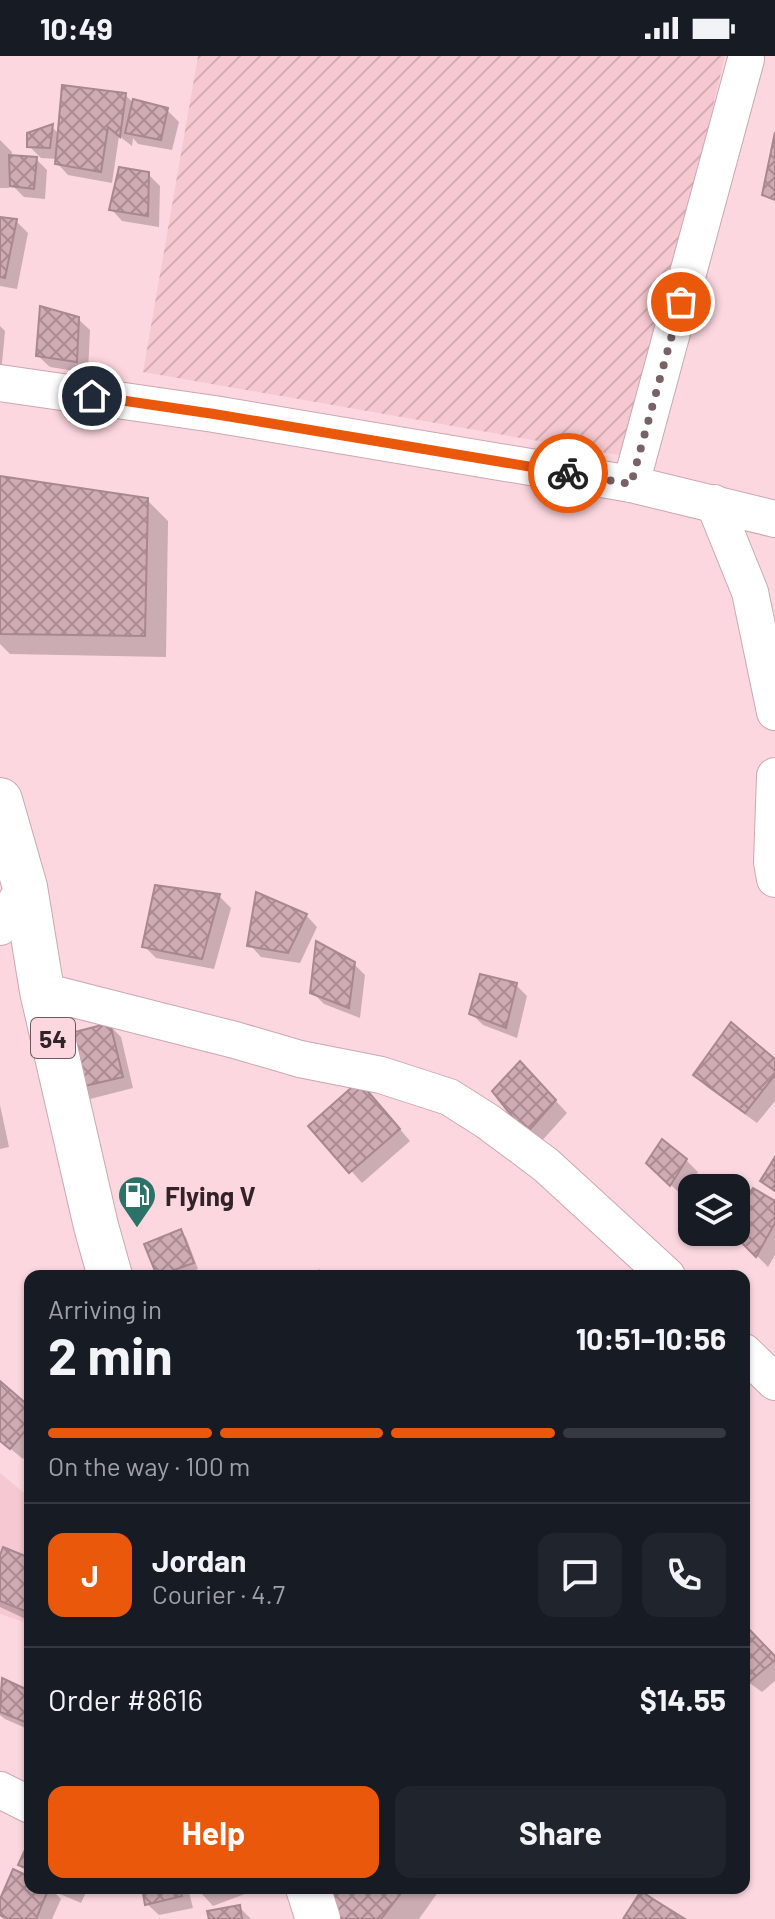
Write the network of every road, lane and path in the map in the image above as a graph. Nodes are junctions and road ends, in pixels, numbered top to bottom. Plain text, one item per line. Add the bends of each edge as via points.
1 (746, 59) dead end
2 (0, 383) edge
3 (631, 484) junction
4 (714, 503) junction
5 (775, 519) edge
6 (775, 712) edge
7 (775, 776) edge
8 (0, 800) edge
9 (775, 879) edge
10 (25, 887) junction
11 (0, 927) edge
12 (42, 991) junction
13 (108, 1270) edge
14 (661, 1270) edge
15 (750, 1358) edge
16 (775, 1382) edge
17 (0, 1790) edge
18 (24, 1802) edge
19 (310, 1894) edge
20 (318, 1919) edge

1 - 3 street
2 - 3 street
3 - 4 street
4 - 5 street
4 - 6 street via 750,592
7 - 9 street
8 - 10 highway, 54
10 - 11 street
10 - 12 highway, 54
12 - 13 highway, 54
12 - 14 street via 381,1075 449,1097 546,1165
15 - 16 street
17 - 18 street
19 - 20 highway

